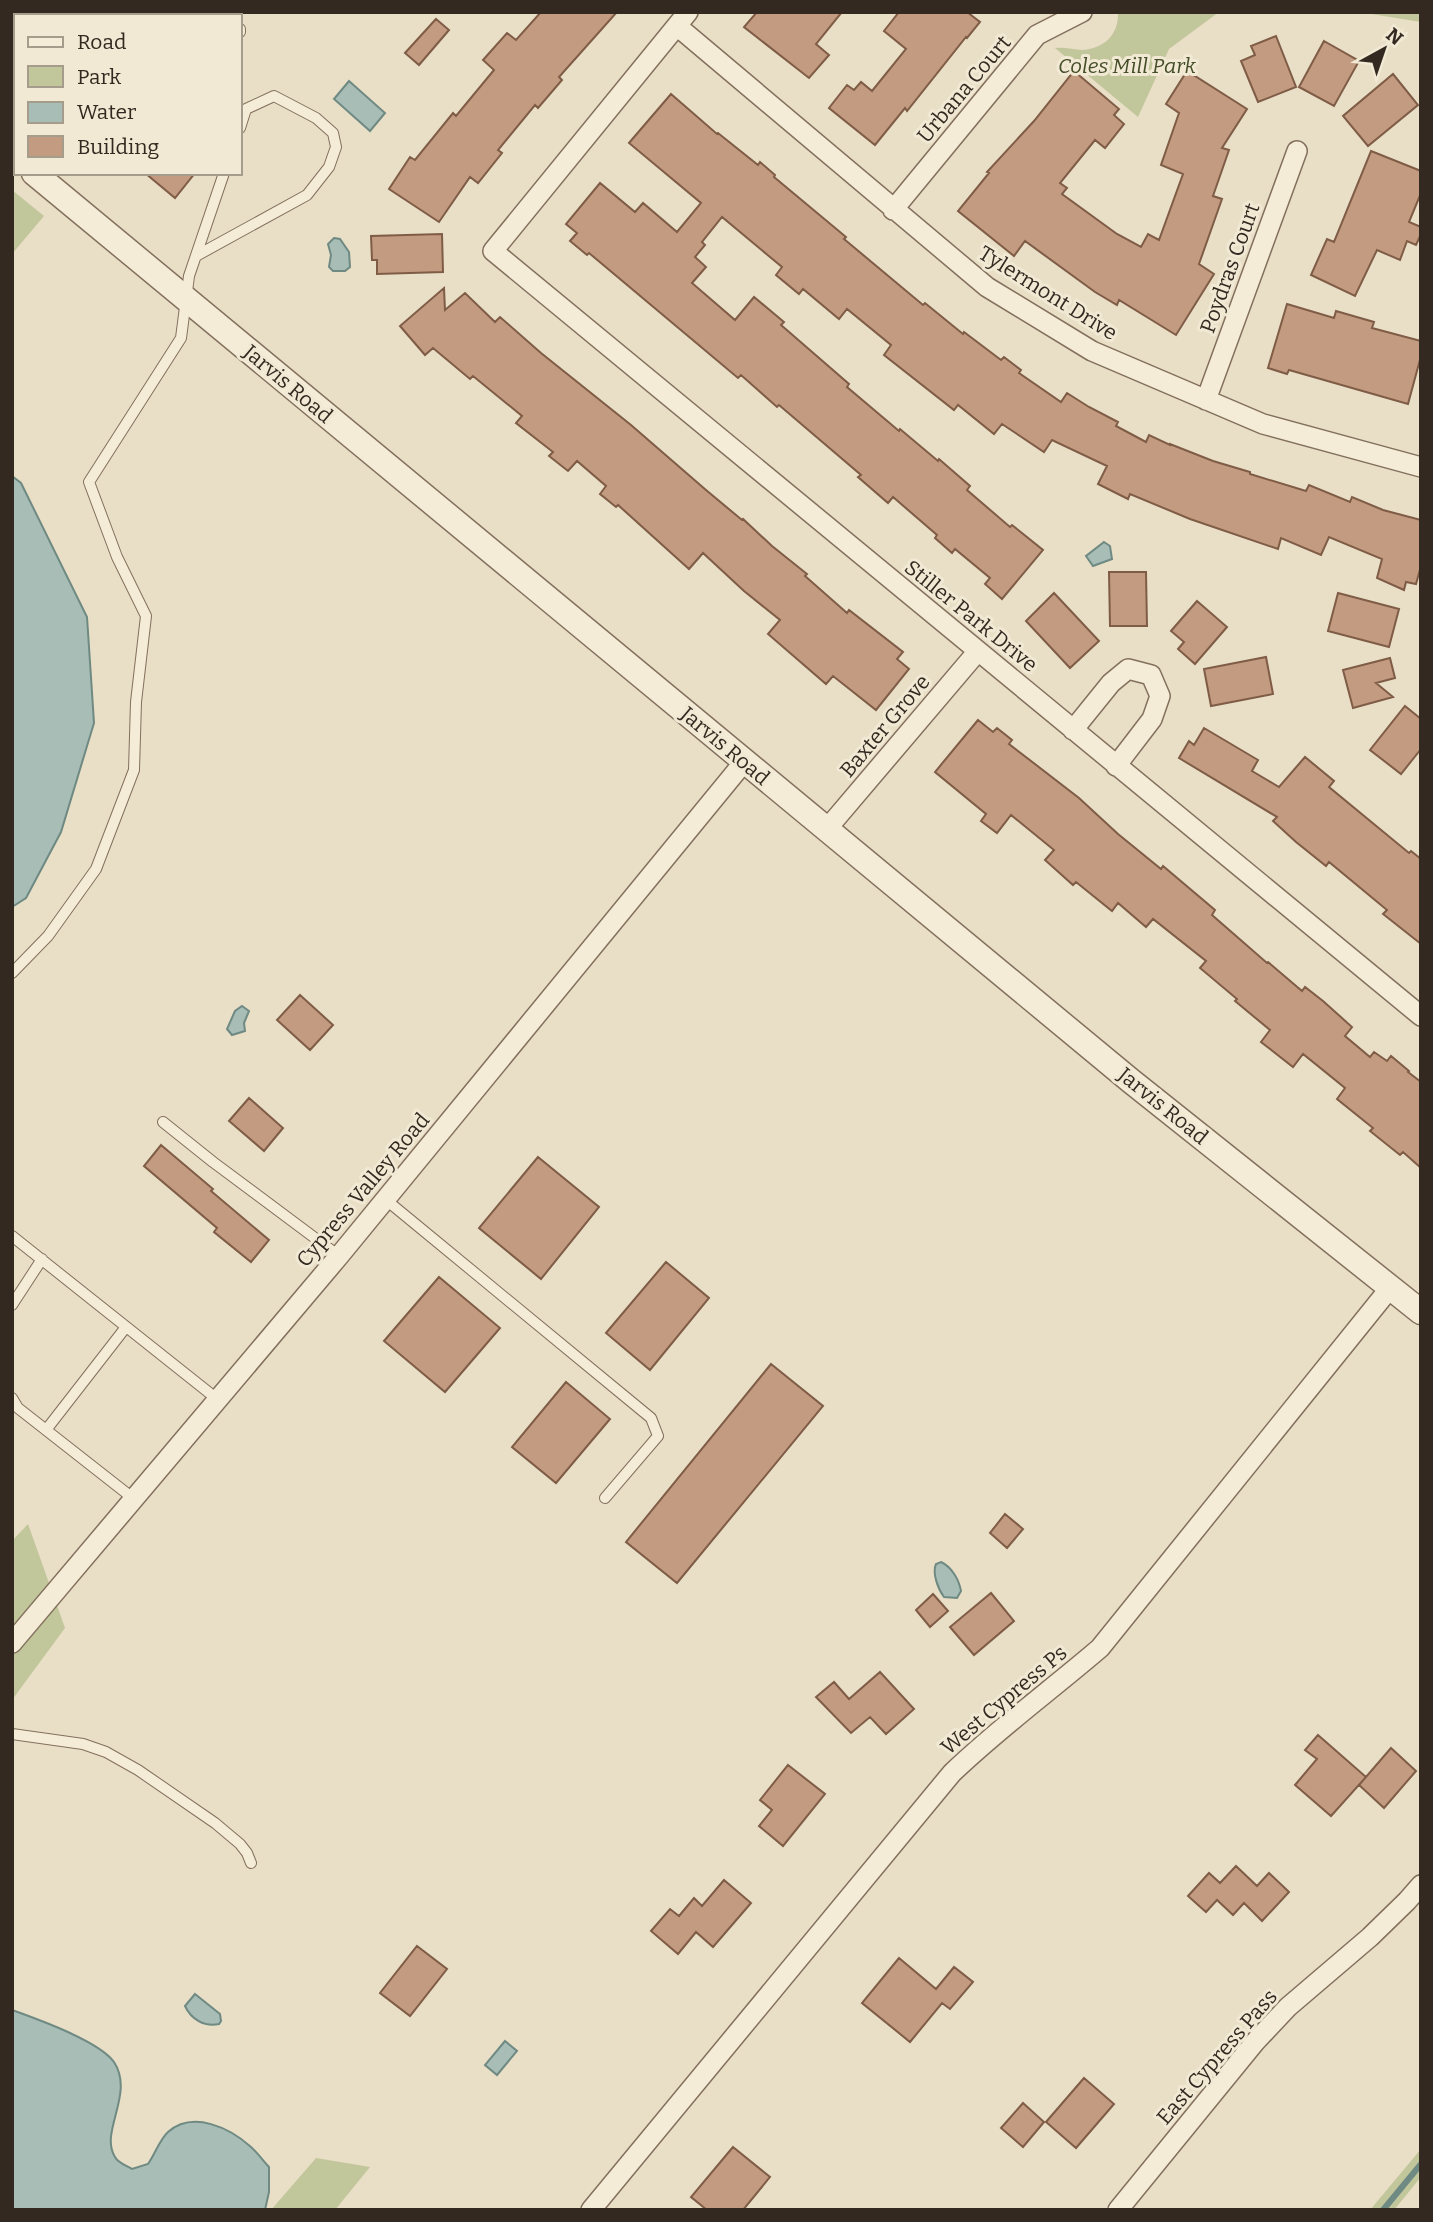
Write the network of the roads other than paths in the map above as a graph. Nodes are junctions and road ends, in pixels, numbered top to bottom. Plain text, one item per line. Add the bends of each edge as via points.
1 (1082, 12) edge
2 (682, 19) edge
3 (242, 103) edge
4 (246, 109) junction
5 (242, 122) edge
6 (1297, 151) dead end
7 (36, 175) edge
8 (223, 175) edge
9 (893, 210) junction
10 (196, 256) junction
11 (186, 299) junction
12 (1206, 400) junction
13 (1421, 467) edge
14 (978, 651) junction
15 (1073, 730) junction
16 (744, 762) junction
17 (1116, 766) junction
18 (826, 830) junction
19 (12, 973) edge
20 (1421, 1016) edge
21 (163, 1122) dead end
22 (385, 1199) junction
23 (12, 1236) edge
24 (339, 1256) junction
25 (42, 1259) junction
26 (1390, 1288) junction
27 (12, 1304) edge
28 (1421, 1312) edge
29 (127, 1327) junction
30 (12, 1398) edge
31 (216, 1399) junction
32 (46, 1430) junction
33 (605, 1498) dead end
34 (134, 1499) junction
35 (12, 1643) edge
36 (12, 1734) edge
37 (251, 1863) dead end
38 (1421, 1885) edge
39 (591, 2210) edge
40 (1118, 2210) edge

1 - 9 street, Urbana Court via 1037,35
2 - 9 street, Tylermont Drive
2 - 14 street, Stiller Park Drive via 493,251
3 - 4 lane
4 - 5 lane
4 - 10 lane via 274,96 316,118 333,133 336,148 330,167 307,195
6 - 12 street, Poydras Court
7 - 11 street, Jarvis Road
8 - 10 lane
9 - 12 street, Tylermont Drive via 987,287 1092,351
10 - 11 lane
11 - 16 street, Jarvis Road
11 - 19 lane via 181,338 89,482 117,557 146,616 134,770 96,869 48,936
12 - 13 street, Tylermont Drive via 1263,424
14 - 15 street, Stiller Park Drive
14 - 18 street, Baxter Grove
15 - 17 street, Stiller Park Drive
15 - 17 street via 1128,669 1151,675 1160,696 1152,719
16 - 18 street, Jarvis Road
16 - 22 street, Cypress Valley Road
17 - 20 street, Stiller Park Drive
18 - 26 street, Jarvis Road
21 - 24 lane
22 - 24 street, Cypress Valley Road
22 - 33 lane via 651,1418 657,1436
23 - 25 lane
24 - 31 street, Cypress Valley Road
25 - 27 lane
25 - 29 lane
26 - 28 street, Jarvis Road
26 - 39 street, West Cypress Ps via 1100,1648 952,1773
29 - 31 lane
29 - 32 lane
30 - 32 lane
31 - 34 street, Cypress Valley Road
32 - 34 lane
34 - 35 street, Cypress Valley Road
36 - 37 lane via 83,1744 106,1752 215,1823 240,1844
38 - 40 street, East Cypress Pass via 1255,2042

